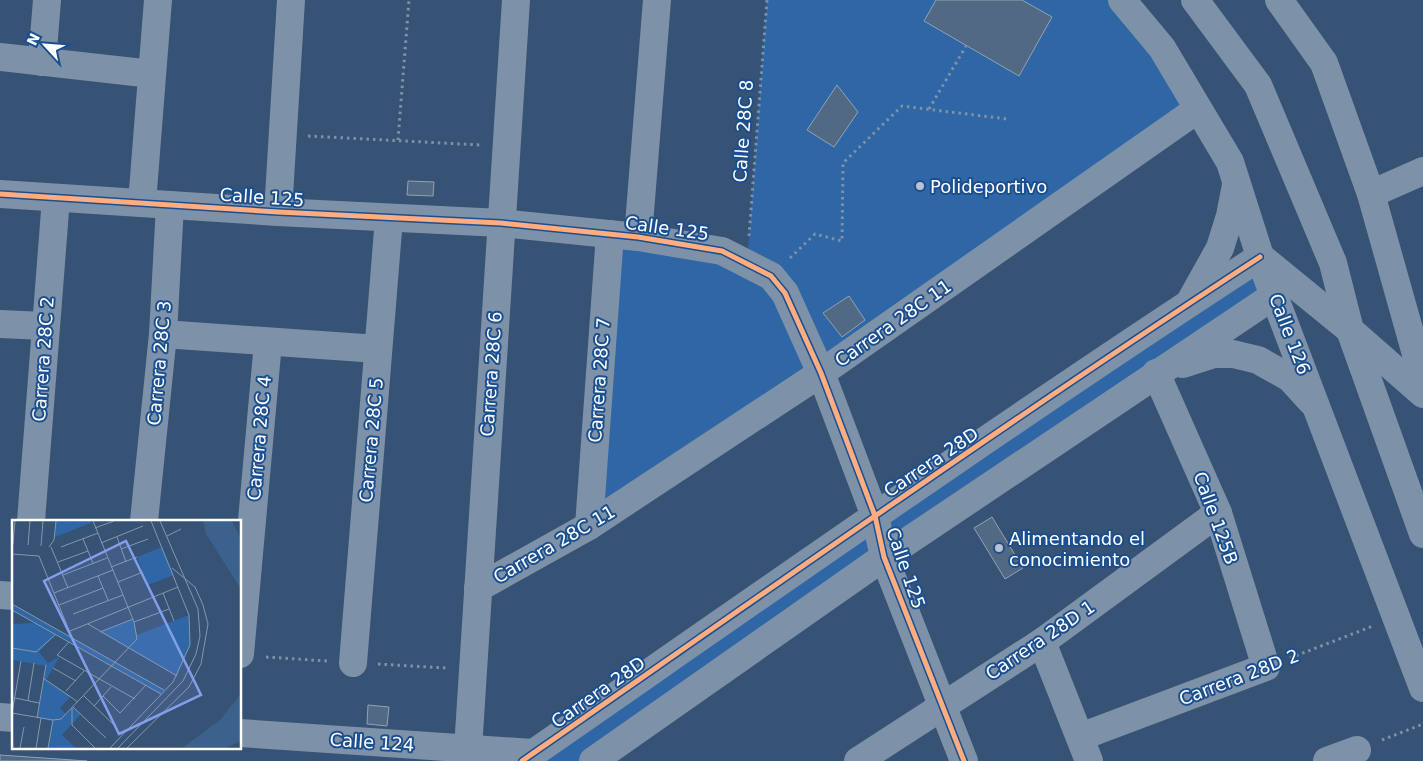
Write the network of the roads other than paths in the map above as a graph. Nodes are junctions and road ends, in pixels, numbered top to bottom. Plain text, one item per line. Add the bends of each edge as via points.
1 (47, 0) edge
2 (158, 0) edge
3 (291, 0) edge
4 (516, 0) edge
5 (657, 0) edge
6 (1122, 0) edge
7 (1195, 0) edge
8 (1279, 0) edge
9 (0, 57) edge
10 (42, 62) junction
11 (152, 74) junction
12 (1198, 109) junction
13 (1423, 171) edge
14 (1237, 184) junction
15 (0, 194) edge
16 (1371, 194) junction
17 (56, 198) junction
18 (142, 203) junction
19 (170, 205) junction
20 (278, 212) junction
21 (389, 218) junction
22 (501, 223) junction
23 (610, 234) junction
24 (638, 237) junction
25 (1260, 257) junction
26 (1275, 295) junction
27 (1190, 303) junction
28 (0, 324) edge
29 (45, 326) junction
30 (1350, 330) junction
31 (163, 334) junction
32 (268, 342) junction
33 (378, 349) junction
34 (821, 372) junction
35 (1156, 373) junction
36 (1423, 379) edge
37 (1423, 394) edge
38 (1318, 409) junction
39 (1218, 513) junction
40 (875, 516) junction
41 (31, 520) edge
42 (144, 520) edge
43 (589, 526) junction
44 (1423, 534) edge
45 (884, 557) junction
46 (478, 588) junction
47 (1042, 642) junction
48 (241, 643) edge
49 (353, 663) dead end
50 (1266, 667) joint
51 (1423, 688) edge
52 (944, 705) junction
53 (241, 734) edge
54 (468, 749) junction
55 (1085, 749) edge
56 (1357, 750) road end
57 (528, 757) edge
58 (592, 761) edge
59 (858, 761) edge
60 (964, 761) edge
61 (1327, 761) edge

1 - 10 street
2 - 11 street
3 - 20 street
4 - 22 street, Carrera 28C 6
5 - 24 street
6 - 12 street, Calle 126 via 1162,48
7 - 30 street via 1258,85 1334,263
8 - 16 street via 1324,63
9 - 10 street
10 - 11 street
11 - 18 street
12 - 14 street, Calle 126 via 1230,162
12 - 34 street, Carrera 28C 11
13 - 16 street
14 - 25 street, Calle 126
14 - 27 street via 1220,248
15 - 17 street, Calle 125
16 - 36 street
17 - 18 street, Calle 125
17 - 29 street, Carrera 28C 2
18 - 19 street, Calle 125
19 - 20 street, Calle 125
19 - 31 street, Carrera 28C 3
20 - 21 street, Calle 125
21 - 22 street, Calle 125
21 - 33 street, Carrera 28C 5
22 - 23 street, Calle 125
22 - 46 street, Carrera 28C 6
23 - 24 street, Calle 125
23 - 43 street, Carrera 28C 7
24 - 34 street, Calle 125 via 722,251 771,276 785,292
25 - 26 street, Calle 126
25 - 27 street, Carrera 28D
25 - 30 street
26 - 35 street
26 - 38 street, Calle 126
27 - 40 street, Carrera 28D
28 - 29 street
29 - 41 street, Carrera 28C 2
30 - 37 street
30 - 44 street
31 - 32 street
31 - 42 street, Carrera 28C 3
32 - 33 street
32 - 48 street, Carrera 28C 4
33 - 49 street, Carrera 28C 5
34 - 40 street, Calle 125
34 - 43 street, Carrera 28C 11
35 - 38 street via 1214,354 1233,354 1258,360 1290,378
35 - 39 street, Calle 125B
35 - 45 street
38 - 51 street, Calle 126
39 - 47 street, Carrera 28D 1
39 - 50 street, Calle 125B
40 - 45 street, Calle 125
40 - 57 street, Carrera 28D
43 - 46 street, Carrera 28C 11
45 - 52 street, Calle 125
45 - 58 street
46 - 54 street, Carrera 28C 6
47 - 52 street, Carrera 28D 1
47 - 55 street
50 - 55 street, Carrera 28D 2
52 - 59 street, Carrera 28D 1
52 - 60 street, Calle 125
53 - 54 street, Calle 124
54 - 57 street, Calle 124
56 - 61 street

